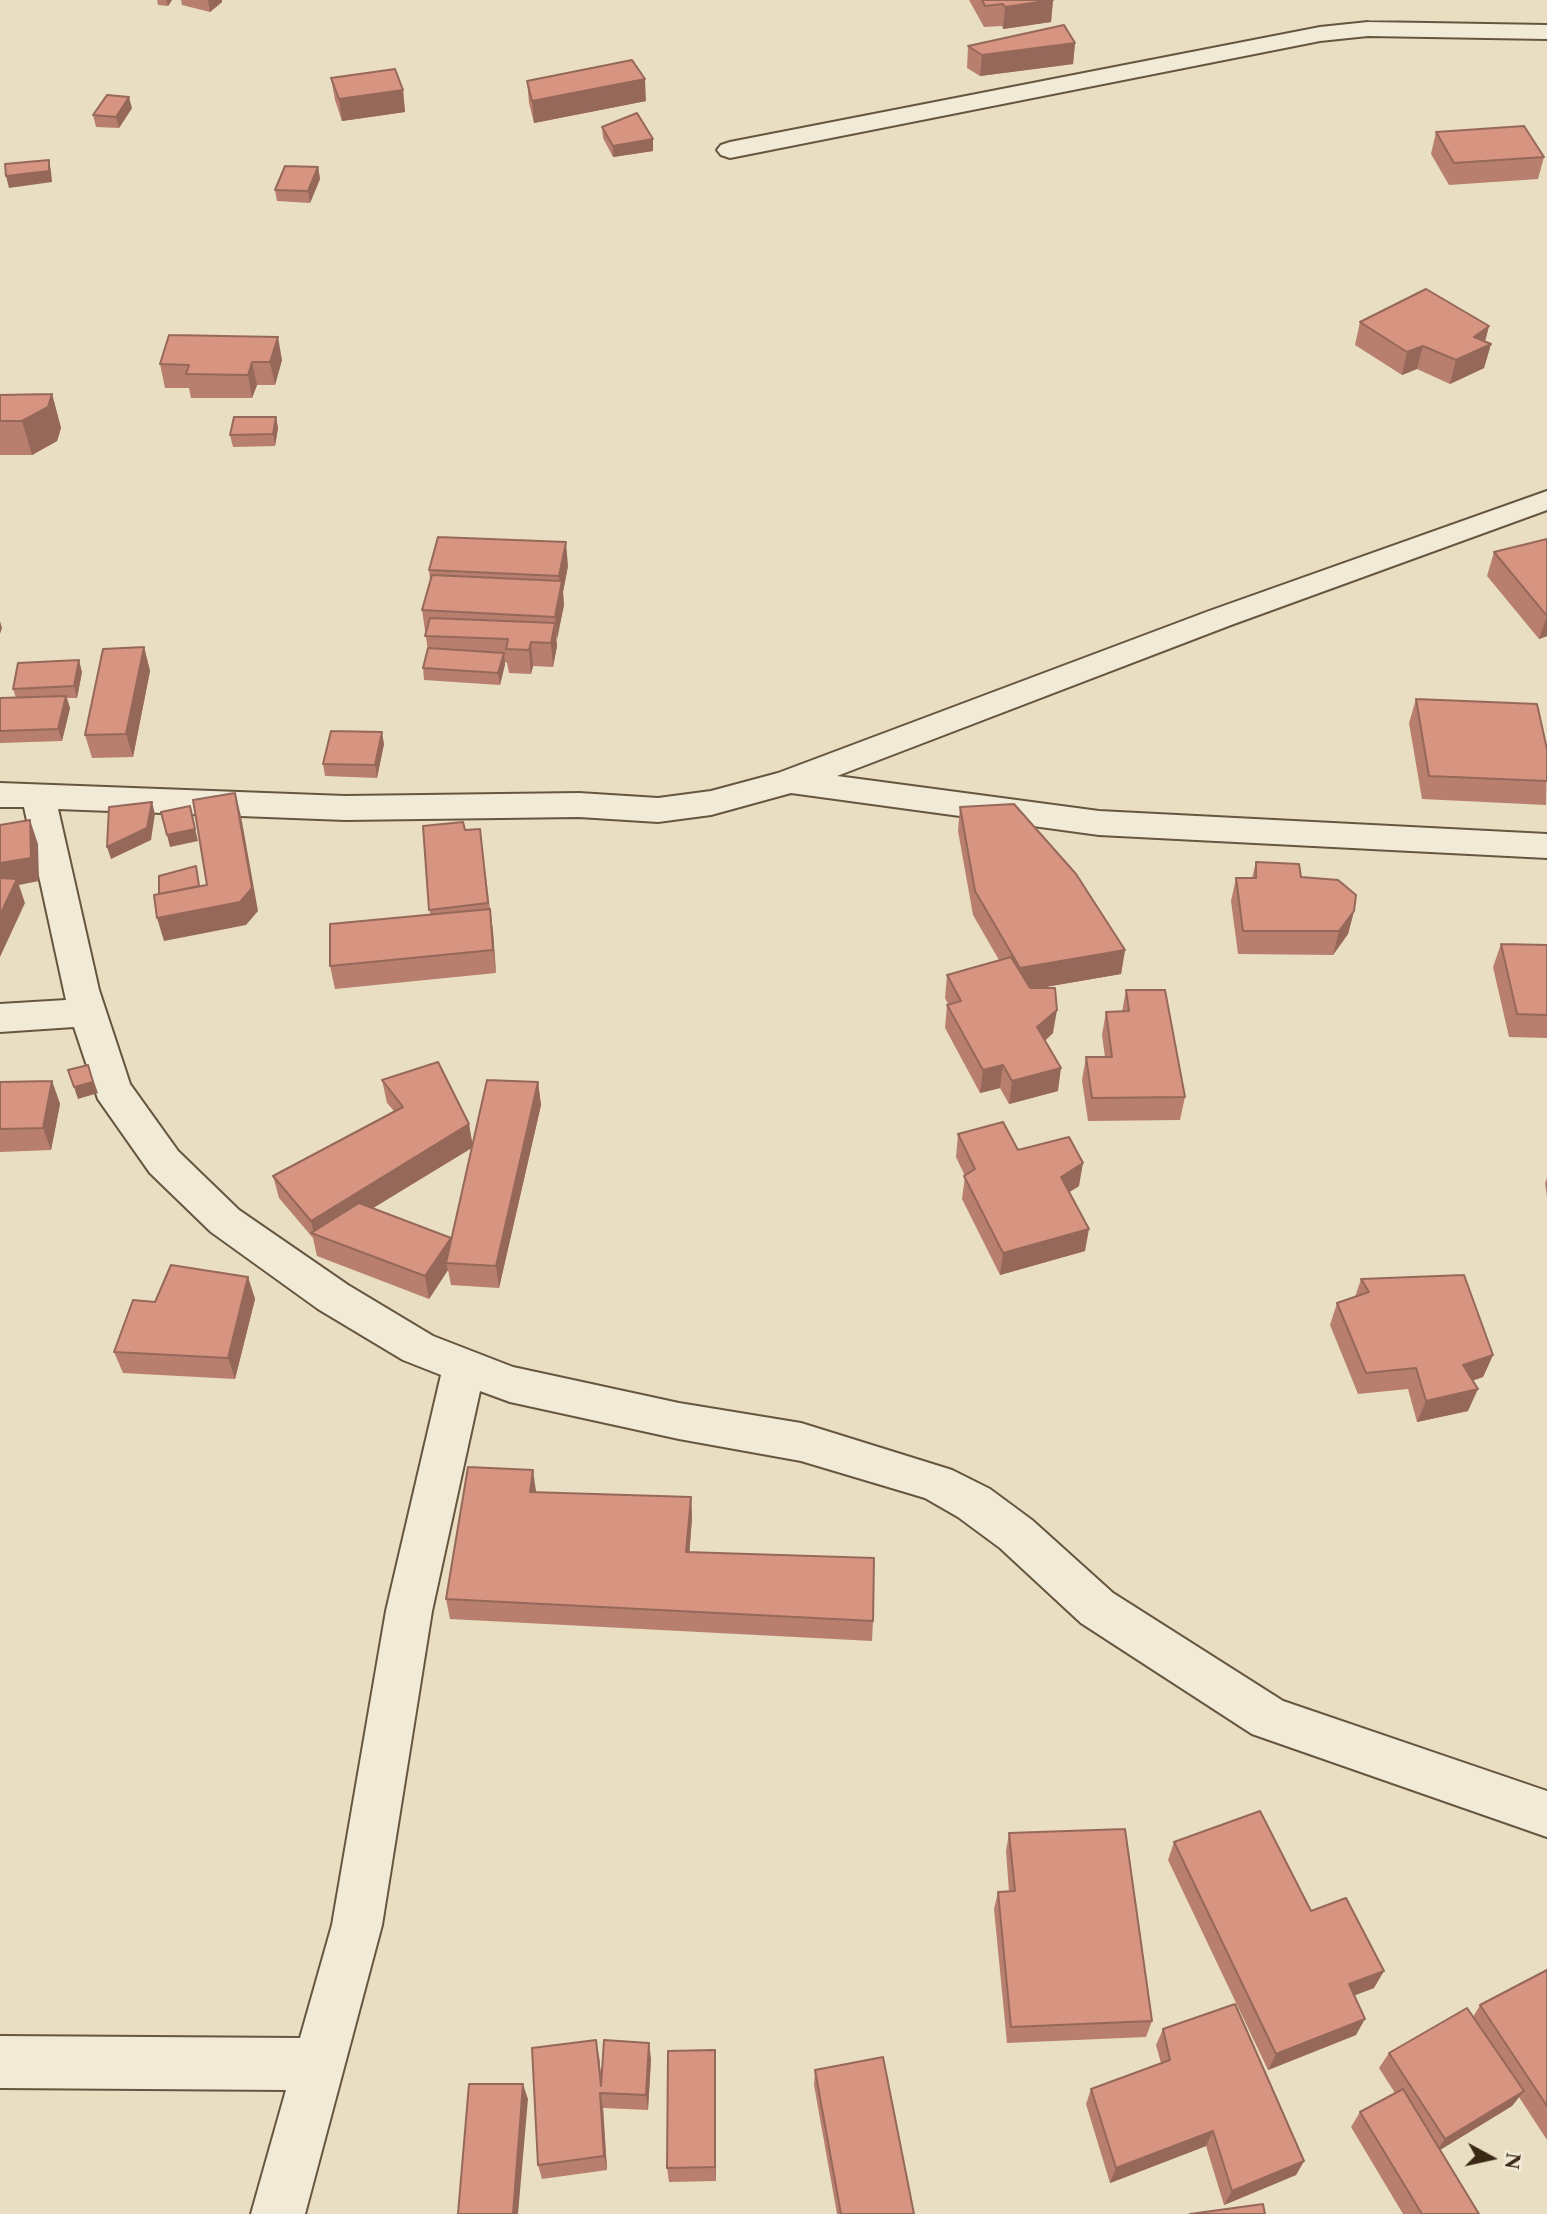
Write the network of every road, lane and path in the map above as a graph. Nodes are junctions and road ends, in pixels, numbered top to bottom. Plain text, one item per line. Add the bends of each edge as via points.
1 (1547, 32) edge
2 (730, 150) dead end
3 (1547, 500) edge
4 (789, 782) junction
5 (19, 796) edge
6 (1547, 846) edge
7 (87, 1012) junction
8 (0, 1018) edge
9 (464, 1365) junction
10 (1547, 1814) edge
11 (0, 2062) edge
12 (319, 2064) junction
13 (278, 2214) edge

1 - 2 street via 1368,29 1320,34
3 - 4 street
4 - 5 street via 711,803 657,810 579,805 345,808
4 - 6 street via 1099,823
5 - 7 street
7 - 8 street
7 - 9 street via 112,1088 164,1162 225,1221 333,1297 418,1348
9 - 10 street via 510,1384 801,1442 937,1483 1016,1534 1097,1608 1269,1718
9 - 12 street via 409,1611 357,1925
11 - 12 street
12 - 13 street

